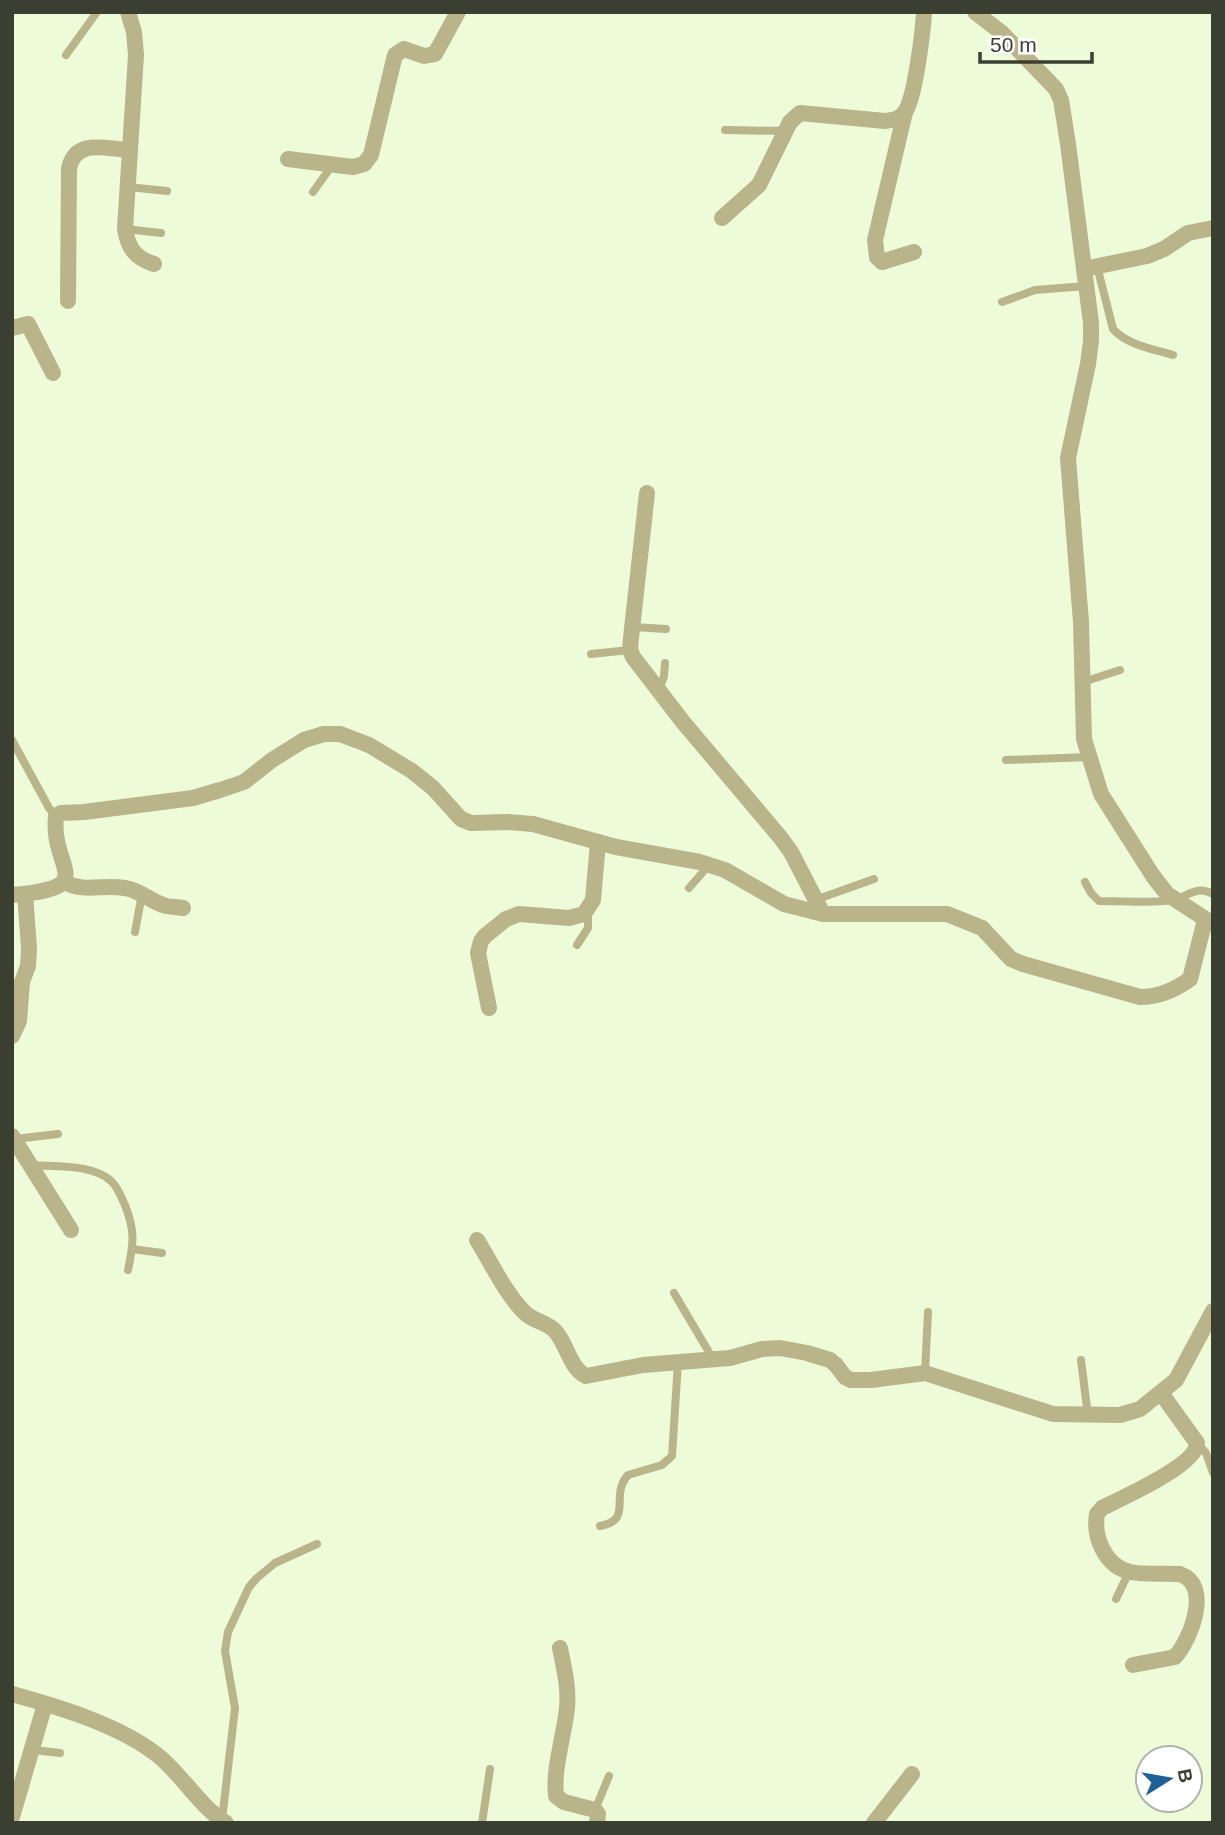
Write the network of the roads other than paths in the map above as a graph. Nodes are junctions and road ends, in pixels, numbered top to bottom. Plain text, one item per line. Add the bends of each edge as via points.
1 (97, 12) edge
2 (128, 12) edge
3 (458, 12) edge
4 (924, 12) edge
5 (975, 12) edge
6 (66, 55) dead end
7 (905, 112) junction
8 (725, 130) dead end
9 (786, 131) junction
10 (131, 150) junction
11 (288, 159) dead end
12 (333, 164) junction
13 (128, 187) junction
14 (167, 191) dead end
15 (313, 192) dead end
16 (722, 218) dead end
17 (1213, 228) edge
18 (125, 229) junction
19 (161, 233) dead end
20 (914, 252) dead end
21 (154, 264) dead end
22 (1089, 273) junction
23 (68, 301) dead end
24 (1002, 302) dead end
25 (12, 328) edge
26 (1173, 355) dead end
27 (54, 373) dead end
28 (647, 493) dead end
29 (633, 627) junction
30 (666, 629) dead end
31 (630, 650) junction
32 (591, 654) dead end
33 (665, 663) dead end
34 (1120, 670) dead end
35 (1083, 682) junction
36 (659, 691) junction
37 (12, 740) edge
38 (1089, 757) junction
39 (1006, 760) dead end
40 (55, 816) junction
41 (598, 842) junction
42 (709, 865) junction
43 (874, 879) dead end
44 (64, 882) junction
45 (1085, 882) dead end
46 (689, 888) dead end
47 (142, 893) junction
48 (1213, 894) edge
49 (18, 895) edge
50 (1176, 900) junction
51 (819, 907) junction
52 (183, 908) dead end
53 (588, 911) junction
54 (1209, 922) edge
55 (135, 932) dead end
56 (577, 945) dead end
57 (489, 1008) dead end
58 (12, 1036) edge
59 (58, 1134) dead end
60 (13, 1137) edge
61 (31, 1165) junction
62 (71, 1230) dead end
63 (477, 1240) dead end
64 (132, 1248) junction
65 (162, 1254) dead end
66 (128, 1269) dead end
67 (674, 1293) dead end
68 (1213, 1311) edge
69 (928, 1312) dead end
70 (713, 1359) junction
71 (1081, 1360) dead end
72 (678, 1361) junction
73 (925, 1373) junction
74 (1161, 1393) junction
75 (1088, 1416) junction
76 (1197, 1443) junction
77 (1211, 1461) edge
78 (1213, 1473) edge
79 (600, 1525) dead end
80 (317, 1544) dead end
81 (1129, 1572) junction
82 (1116, 1599) dead end
83 (560, 1648) dead end
84 (1133, 1665) dead end
85 (12, 1694) edge
86 (45, 1704) junction
87 (33, 1749) junction
88 (60, 1753) dead end
89 (490, 1769) dead end
90 (912, 1774) dead end
91 (609, 1776) dead end
92 (596, 1816) edge
93 (12, 1817) edge
94 (224, 1822) edge
95 (482, 1823) edge
96 (874, 1823) edge

1 - 6 lane
2 - 10 street via 136,55
3 - 12 street via 435,54 424,56 404,49 396,55 369,159 358,167
4 - 7 street
5 - 22 street via 1046,76 1061,100
7 - 9 street via 885,121 800,113
7 - 20 street via 875,250 882,262
8 - 9 lane
9 - 16 street via 759,184
10 - 13 street
10 - 23 street via 85,148 72,158
11 - 12 street
12 - 15 lane
13 - 14 lane
13 - 18 street
17 - 22 street via 1188,233 1147,256
18 - 19 lane
18 - 21 street via 130,248
22 - 24 lane
22 - 26 lane via 1120,336
22 - 35 street via 1091,341 1068,458
25 - 27 street via 28,324
28 - 29 street
29 - 30 lane
29 - 31 street
31 - 32 lane
31 - 36 street
33 - 36 lane
34 - 35 lane
35 - 38 street via 1084,739
36 - 51 street via 780,837
37 - 40 lane
38 - 39 lane
38 - 50 street via 1101,794 1153,876
40 - 41 street via 193,798 244,782 304,740 340,734 412,771 461,819 480,824 533,824
40 - 44 street
41 - 42 street
41 - 53 street
42 - 46 lane
42 - 51 street via 784,904
43 - 51 lane
44 - 47 street via 77,889 110,886
44 - 49 street via 58,888
45 - 50 lane via 1098,901
47 - 52 street via 165,906
47 - 55 lane
48 - 50 lane via 1196,890
49 - 58 street via 28,965 19,1021
50 - 54 street
51 - 54 street via 947,914 982,928 1011,959 1023,964 1147,997 1190,979
53 - 56 lane via 588,928
53 - 57 street via 569,918 519,914 485,936 478,953
59 - 60 lane
60 - 61 street
61 - 62 street
61 - 64 lane via 81,1170 109,1179 117,1187 133,1229
63 - 72 street via 519,1306 558,1333 578,1372 586,1376
64 - 65 lane
64 - 66 lane
67 - 70 lane
68 - 74 street via 1176,1380
69 - 73 lane
70 - 72 street
70 - 73 street via 780,1348 830,1360 851,1380
71 - 75 lane
72 - 79 lane via 672,1456 662,1465 628,1475 619,1490 618,1518
73 - 75 street via 1053,1414
74 - 75 street via 1140,1409 1121,1415
74 - 76 street
76 - 77 lane
76 - 81 street via 1187,1461 1097,1514 1103,1550
77 - 78 lane
80 - 94 lane via 275,1563 257,1578 228,1632 225,1651 235,1708
81 - 82 lane
81 - 84 street via 1185,1576 1198,1596 1178,1654
83 - 92 street via 567,1707 556,1796
85 - 86 street
86 - 87 street
86 - 94 street via 128,1737 159,1757
87 - 88 lane
87 - 93 street
89 - 95 lane
90 - 96 street
91 - 92 lane

